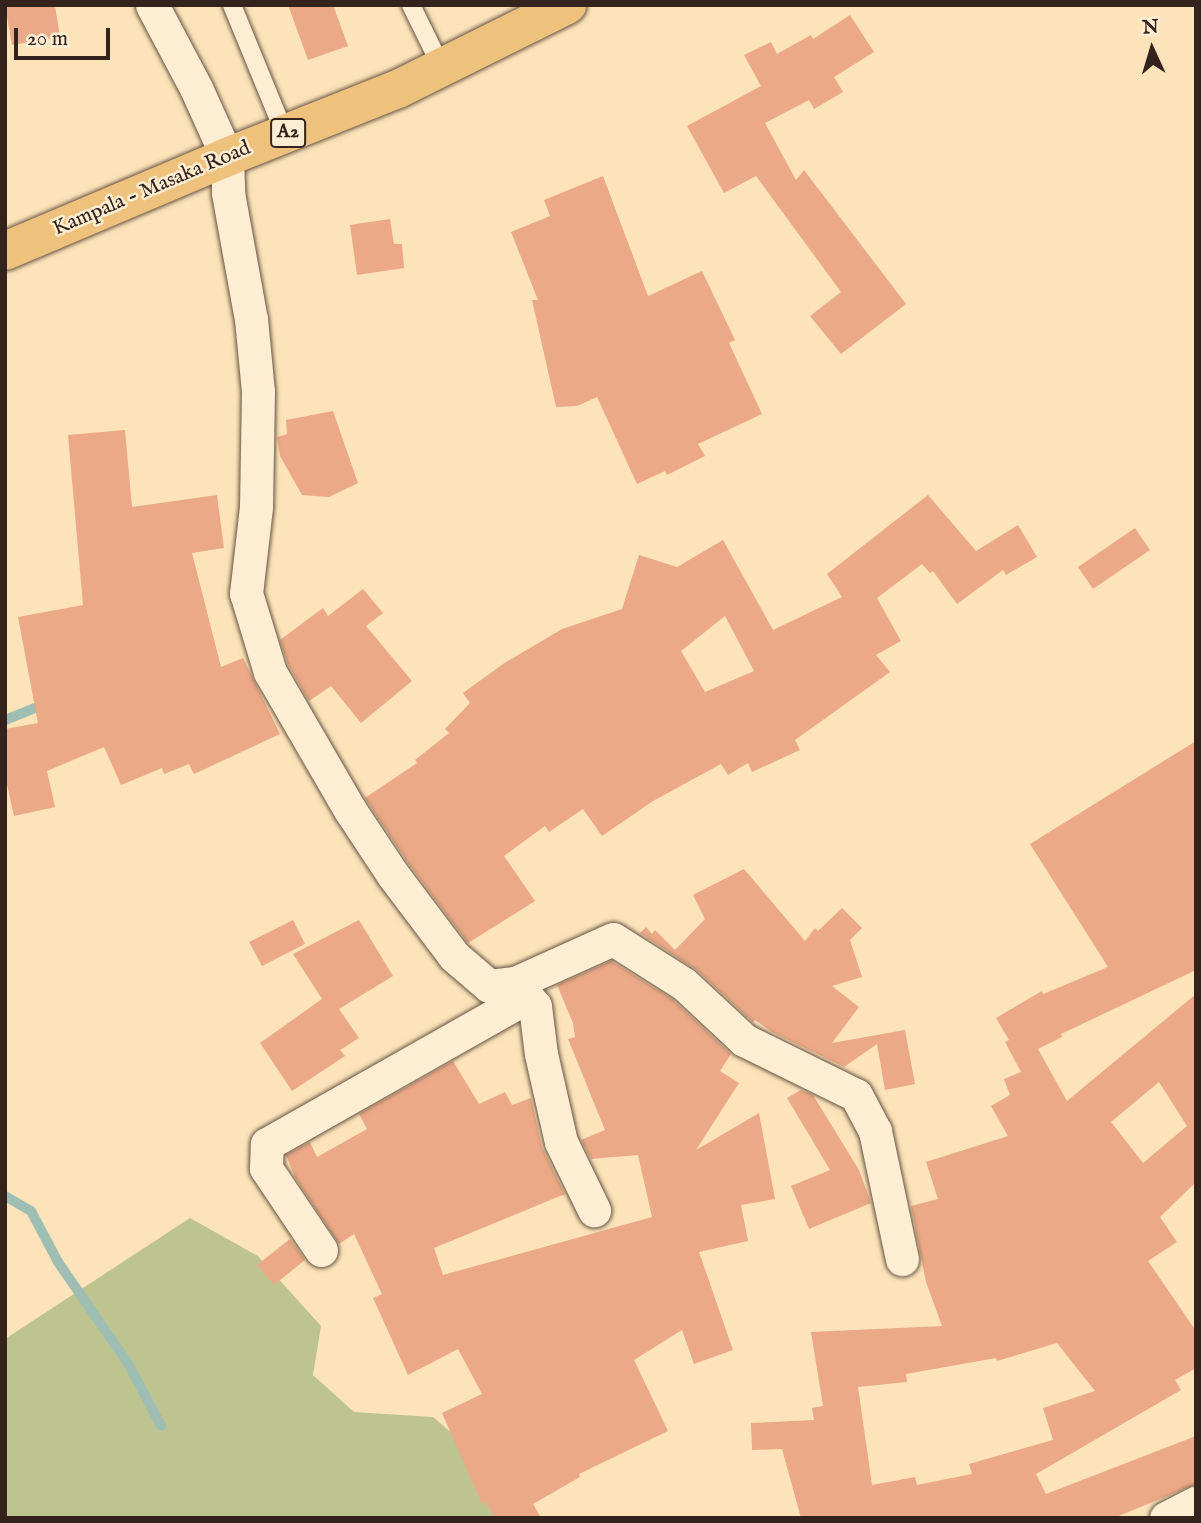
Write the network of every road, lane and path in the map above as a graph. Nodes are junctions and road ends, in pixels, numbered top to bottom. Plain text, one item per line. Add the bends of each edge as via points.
1 (152, 5) edge
2 (232, 5) edge
3 (411, 5) edge
4 (567, 5) edge
5 (442, 68) junction
6 (285, 134) junction
7 (226, 157) junction
8 (5, 251) edge
9 (521, 990) junction
10 (594, 1210) dead end
11 (321, 1250) dead end
12 (902, 1259) dead end
13 (1196, 1503) edge
14 (1166, 1518) edge

1 - 7 street
2 - 6 lane
3 - 5 lane
4 - 5 main road, Kampala - Masaka Road / A2
5 - 6 main road, Kampala - Masaka Road / A2
6 - 7 main road, Kampala - Masaka Road / A2
7 - 8 main road, Kampala - Masaka Road / A2
7 - 9 street via 258,393 256,507 246,593 270,672 350,810 454,956 489,986
9 - 10 street via 535,1006 561,1142
9 - 11 street via 267,1144 266,1168
9 - 12 street via 613,939 684,984 744,1041 856,1094 876,1131
13 - 14 street

